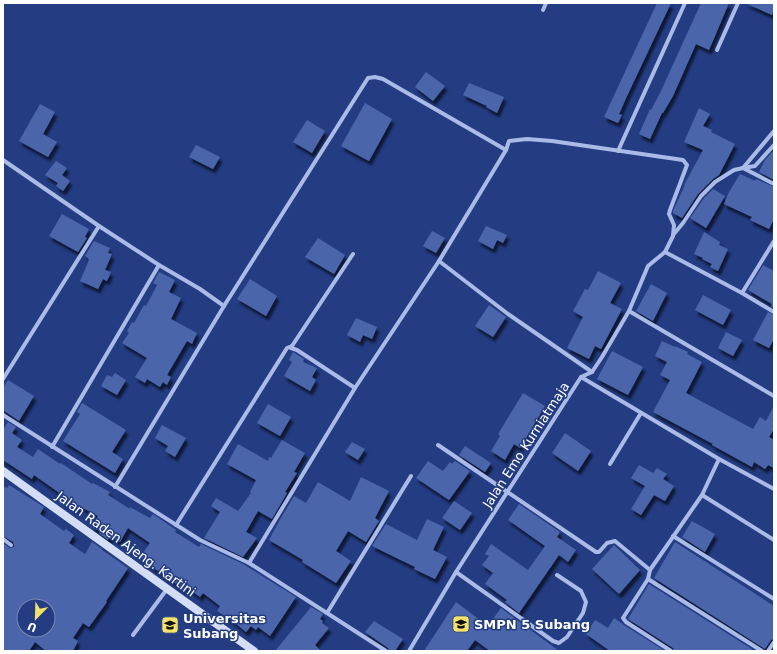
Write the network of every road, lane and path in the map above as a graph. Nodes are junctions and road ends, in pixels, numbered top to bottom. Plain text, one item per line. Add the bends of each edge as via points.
1 (546, 3) edge
2 (685, 3) edge
3 (738, 3) edge
4 (543, 10) dead end
5 (717, 50) dead end
6 (774, 131) edge
7 (774, 145) edge
8 (506, 150) junction
9 (618, 151) junction
10 (3, 160) edge
11 (743, 168) junction
12 (774, 184) edge
13 (99, 226) junction
14 (673, 236) junction
15 (774, 241) edge
16 (665, 252) junction
17 (353, 254) dead end
18 (439, 261) junction
19 (159, 265) junction
20 (742, 292) junction
21 (224, 306) junction
22 (629, 311) junction
23 (774, 312) edge
24 (292, 346) junction
25 (592, 372) junction
26 (581, 377) junction
27 (3, 379) edge
28 (355, 388) junction
29 (774, 396) edge
30 (641, 413) junction
31 (3, 415) edge
32 (438, 444) dead end
33 (52, 447) junction
34 (719, 458) junction
35 (610, 464) dead end
36 (3, 471) edge
37 (410, 476) dead end
38 (115, 487) junction
39 (774, 489) edge
40 (508, 492) junction
41 (702, 495) junction
42 (176, 525) junction
43 (673, 536) junction
44 (3, 539) edge
45 (774, 540) edge
46 (11, 544) dead end
47 (249, 563) junction
48 (650, 570) junction
49 (456, 572) junction
50 (557, 574) dead end
51 (648, 579) junction
52 (168, 589) junction
53 (774, 600) edge
54 (327, 613) junction
55 (133, 635) dead end
56 (774, 642) edge
57 (254, 651) edge
58 (386, 651) edge
59 (409, 651) edge
60 (670, 651) edge
61 (762, 651) edge
62 (768, 651) edge

1 - 4 street
2 - 9 street
3 - 5 street
6 - 11 street
7 - 11 street via 755,166
8 - 9 street via 509,141 526,138
8 - 18 street
8 - 21 street via 383,79 368,78
9 - 14 street via 683,160 687,165 669,214 674,225
10 - 13 street
11 - 12 street
11 - 14 street via 734,170 715,182 701,196
13 - 19 street
13 - 27 street
14 - 16 street
15 - 20 street
16 - 20 street
16 - 22 street via 648,266
17 - 24 street
18 - 25 street via 508,314
18 - 28 street
19 - 21 street
19 - 33 street
20 - 23 street
21 - 38 street
22 - 25 street
22 - 29 street
24 - 28 street via 290,348
24 - 42 street via 285,349
25 - 26 street
26 - 30 street, Jalan Emo Kurniatmaja
26 - 40 street, Jalan Emo Kurniatmaja
28 - 47 street
30 - 34 street, Jalan Emo Kurniatmaja
30 - 35 street
31 - 33 street
32 - 40 street
33 - 38 street
34 - 39 street, Jalan Emo Kurniatmaja
34 - 41 street
36 - 52 main road, Jalan Raden Ajeng. Kartini
37 - 54 street
38 - 42 street
40 - 48 street via 596,552 607,543 615,541
40 - 49 street, Jalan Emo Kurniatmaja
41 - 43 street
41 - 45 street
42 - 47 street via 200,540
43 - 48 street
43 - 53 street
44 - 46 street
47 - 54 street
48 - 51 street
49 - 50 street via 559,643 567,637 583,613 586,602 581,591
49 - 59 street, Jalan Emo Kurniatmaja
51 - 60 street via 623,618
51 - 61 street
52 - 55 street
52 - 57 main road, Jalan Raden Ajeng. Kartini
54 - 58 street
56 - 62 street

